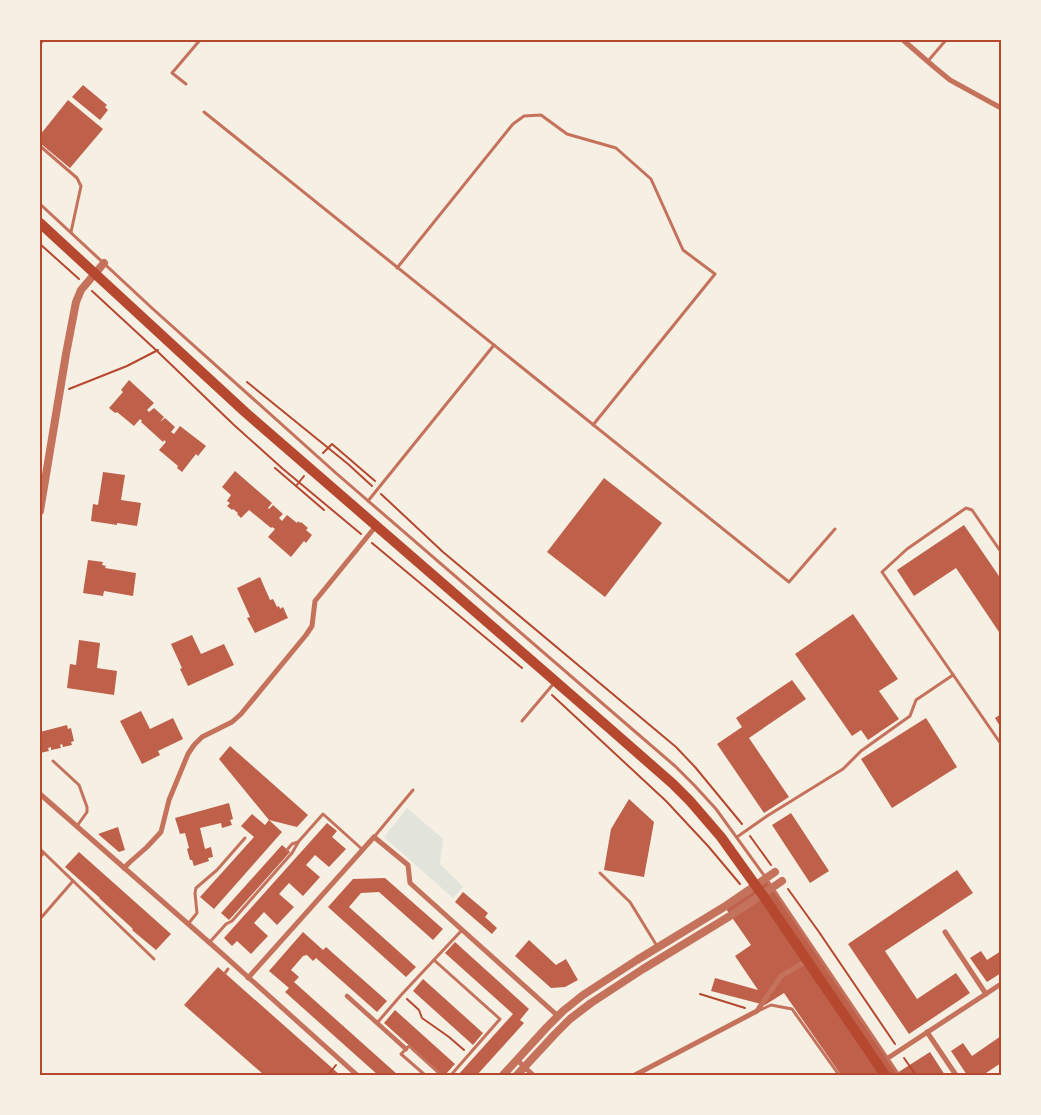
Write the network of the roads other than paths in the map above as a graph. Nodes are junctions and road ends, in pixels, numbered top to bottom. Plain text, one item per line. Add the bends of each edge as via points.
1 (43, 40) edge
2 (200, 40) edge
3 (903, 40) edge
4 (946, 40) edge
5 (40, 44) edge
6 (928, 62) junction
7 (186, 84) dead end
8 (1001, 108) edge
9 (204, 112) dead end
10 (40, 146) edge
11 (40, 204) edge
12 (40, 223) edge
13 (71, 232) junction
14 (104, 263) junction
15 (397, 268) junction
16 (94, 273) junction
17 (494, 345) junction
18 (593, 425) junction
19 (368, 501) junction
20 (40, 511) edge
21 (376, 526) junction
22 (835, 529) dead end
23 (1001, 552) edge
24 (953, 675) junction
25 (556, 682) junction
26 (522, 722) dead end
27 (1001, 744) edge
28 (53, 761) dead end
29 (413, 790) dead end
30 (40, 794) edge
31 (77, 826) junction
32 (374, 837) junction
33 (245, 838) dead end
34 (737, 838) junction
35 (299, 842) junction
36 (40, 849) edge
37 (287, 850) dead end
38 (363, 850) junction
39 (44, 853) junction
40 (40, 857) edge
41 (124, 868) junction
42 (775, 872) road end
43 (600, 873) dead end
44 (766, 878) junction
45 (73, 881) junction
46 (782, 881) road end
47 (756, 885) junction
48 (772, 887) junction
49 (762, 894) junction
50 (40, 920) edge
51 (188, 924) junction
52 (462, 929) junction
53 (945, 932) dead end
54 (209, 943) junction
55 (658, 947) junction
56 (154, 959) dead end
57 (434, 960) junction
58 (807, 961) junction
59 (228, 969) dead end
60 (225, 973) dead end
61 (248, 978) junction
62 (1001, 984) edge
63 (986, 994) junction
64 (347, 996) dead end
65 (757, 1011) junction
66 (558, 1016) junction
67 (377, 1023) junction
68 (927, 1032) junction
69 (406, 1049) junction
70 (888, 1058) junction
71 (517, 1060) junction
72 (524, 1067) junction
73 (358, 1075) edge
74 (424, 1075) edge
75 (441, 1075) edge
76 (451, 1075) edge
77 (504, 1075) edge
78 (517, 1075) edge
79 (533, 1075) edge
80 (635, 1075) edge
81 (839, 1075) edge
82 (885, 1075) edge
83 (899, 1075) edge
84 (956, 1075) edge

1 - 5 lane
2 - 7 lane via 172,72
3 - 6 street
4 - 6 lane
6 - 8 street via 950,80
9 - 15 lane
10 - 13 lane via 77,178 81,186
11 - 13 lane
12 - 16 main road
13 - 14 lane
14 - 16 street
14 - 19 lane
15 - 17 lane
15 - 18 lane via 512,124 524,116 541,115 567,134 616,148 651,179 683,250 715,274
16 - 20 street via 80,290 76,302
16 - 21 main road via 244,412
17 - 18 lane
17 - 19 lane
18 - 22 lane via 789,582
19 - 34 lane via 675,766 716,809
21 - 25 main road
21 - 41 street via 315,600 312,626 306,635 241,714 194,745 170,800 161,832
23 - 24 lane via 972,510 966,508 907,548 882,572
24 - 27 lane
24 - 34 lane via 916,700 910,716 861,751 843,769 766,816
25 - 26 lane
25 - 47 main road via 690,801
28 - 31 lane via 79,785 87,812
29 - 32 lane
30 - 31 street
31 - 41 street
32 - 38 street
32 - 52 street via 408,865 410,883
33 - 51 lane via 196,888 197,913
34 - 44 lane
35 - 37 lane
35 - 38 lane via 323,814
35 - 54 lane via 292,854
36 - 39 lane
38 - 61 street
39 - 40 lane
39 - 45 lane
41 - 51 street
42 - 44 street
43 - 55 lane via 630,902
44 - 47 street
44 - 48 lane
45 - 50 lane
45 - 56 lane
46 - 48 street
47 - 49 main road
47 - 55 street
48 - 49 street
48 - 70 lane
49 - 58 main road
49 - 72 street via 591,1003 560,1029
51 - 54 street
52 - 57 lane
52 - 66 street
53 - 63 street
54 - 61 street
55 - 66 street via 583,995
57 - 67 lane
57 - 76 lane via 500,1019
58 - 65 street via 781,976
58 - 82 main road
59 - 60 lane
61 - 73 street
62 - 63 street
63 - 68 street
64 - 67 street
65 - 80 street
65 - 81 lane via 771,1005 792,1009
66 - 71 street
67 - 69 street
68 - 70 street
68 - 84 street
69 - 74 lane via 401,1054
69 - 75 lane via 409,1046
70 - 83 lane
71 - 72 street
71 - 77 street
72 - 78 street
72 - 79 street

